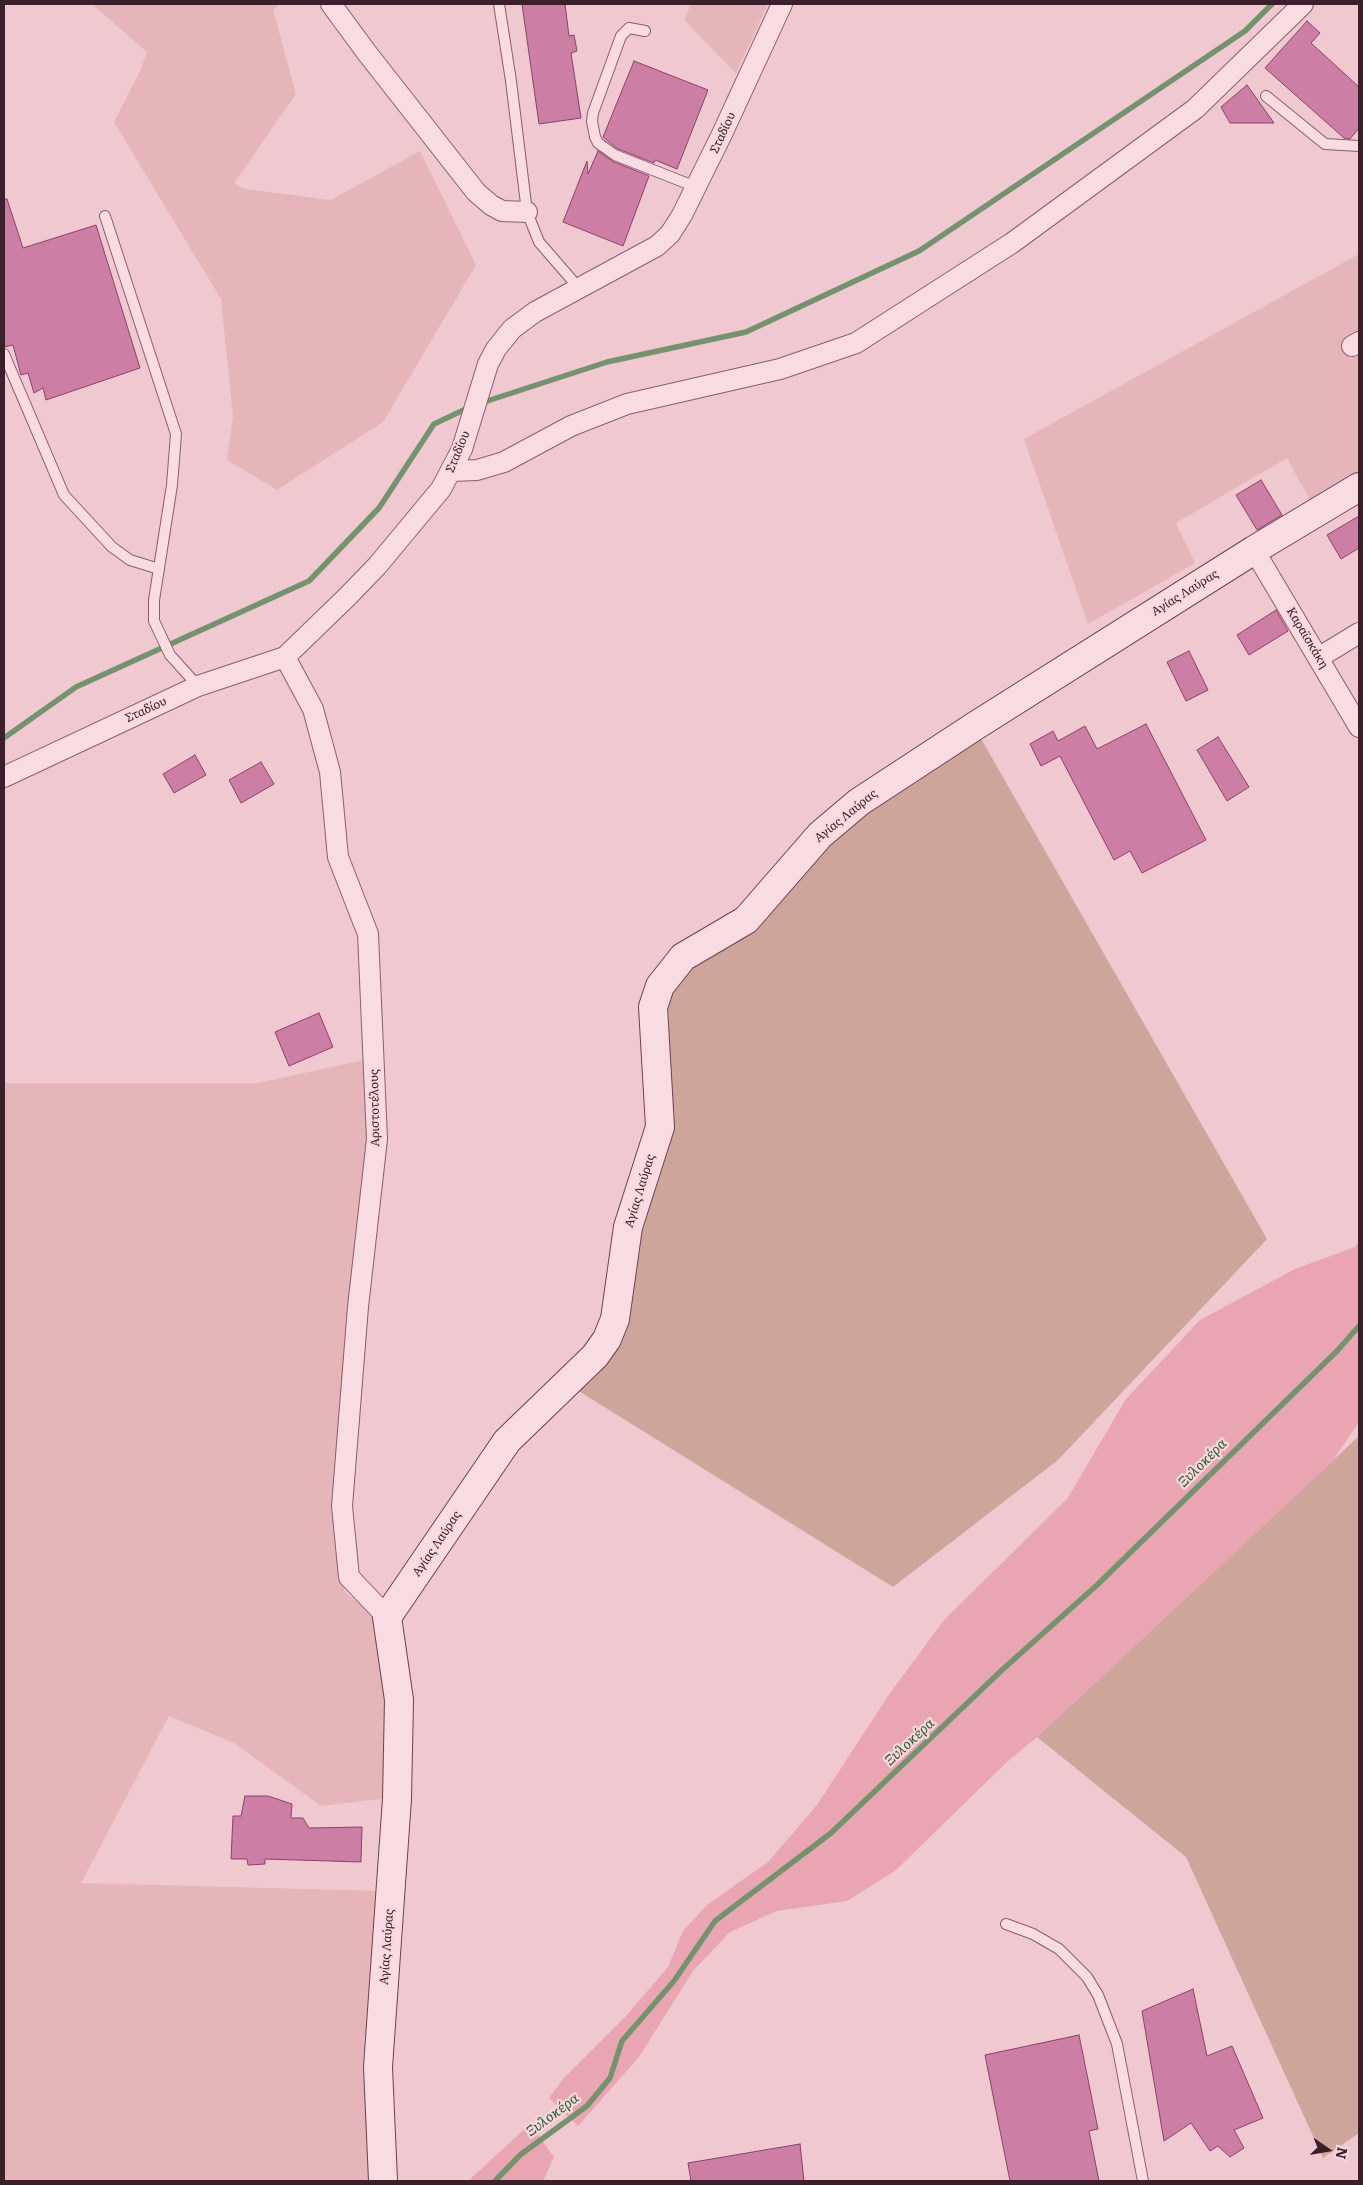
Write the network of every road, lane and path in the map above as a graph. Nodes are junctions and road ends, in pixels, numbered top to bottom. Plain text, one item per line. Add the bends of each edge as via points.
1 (331, 4) edge
2 (499, 4) edge
3 (782, 4) edge
4 (1303, 4) edge
5 (645, 31) dead end
6 (1266, 96) dead end
7 (1359, 146) edge
8 (696, 187) junction
9 (527, 212) junction
10 (105, 216) dead end
11 (578, 288) junction
12 (4, 354) edge
13 (452, 471) junction
14 (1359, 487) edge
15 (1254, 550) junction
16 (159, 569) junction
17 (1359, 633) edge
18 (285, 657) junction
19 (1318, 658) junction
20 (198, 686) junction
21 (1359, 727) edge
22 (4, 777) edge
23 (387, 1617) junction
24 (1006, 1924) dead end
25 (383, 2181) edge
26 (1143, 2181) edge

1 - 9 street via 476,192 502,211
2 - 9 lane
3 - 8 street, Σταδίου
4 - 13 street via 1195,109 1012,243 856,343 780,370 627,404 571,426 504,462 483,469
5 - 8 lane via 629,28 620,36 593,113 595,136 598,143 614,155
6 - 7 lane via 1325,144
8 - 11 street, Σταδίου via 676,226 664,241
9 - 11 lane via 539,242
10 - 16 lane via 176,434
11 - 13 street, Σταδίου via 512,329 496,349
12 - 16 lane via 64,495 112,547 130,560
13 - 18 street, Σταδίου via 430,505 377,566
14 - 15 street, Αγίας Λαύρας
15 - 19 street, Καραϊσκάκη
15 - 23 street, Αγίας Λαύρας via 859,802 820,835 746,920 683,957 660,986 653,1007 660,1127 628,1227 615,1319 607,1339 595,1356 507,1441
16 - 20 lane via 154,621 170,655
17 - 19 street
18 - 20 street, Σταδίου
18 - 23 street, Αριστοτέλους via 313,709 330,772 338,857 368,934 377,1139 358,1307 342,1506 350,1577
19 - 21 street, Καραϊσκάκη
20 - 22 street, Σταδίου
23 - 25 street, Αγίας Λαύρας via 400,1700 397,1799 378,2067
24 - 26 lane via 1059,1948 1087,1977 1098,1994 1117,2044

